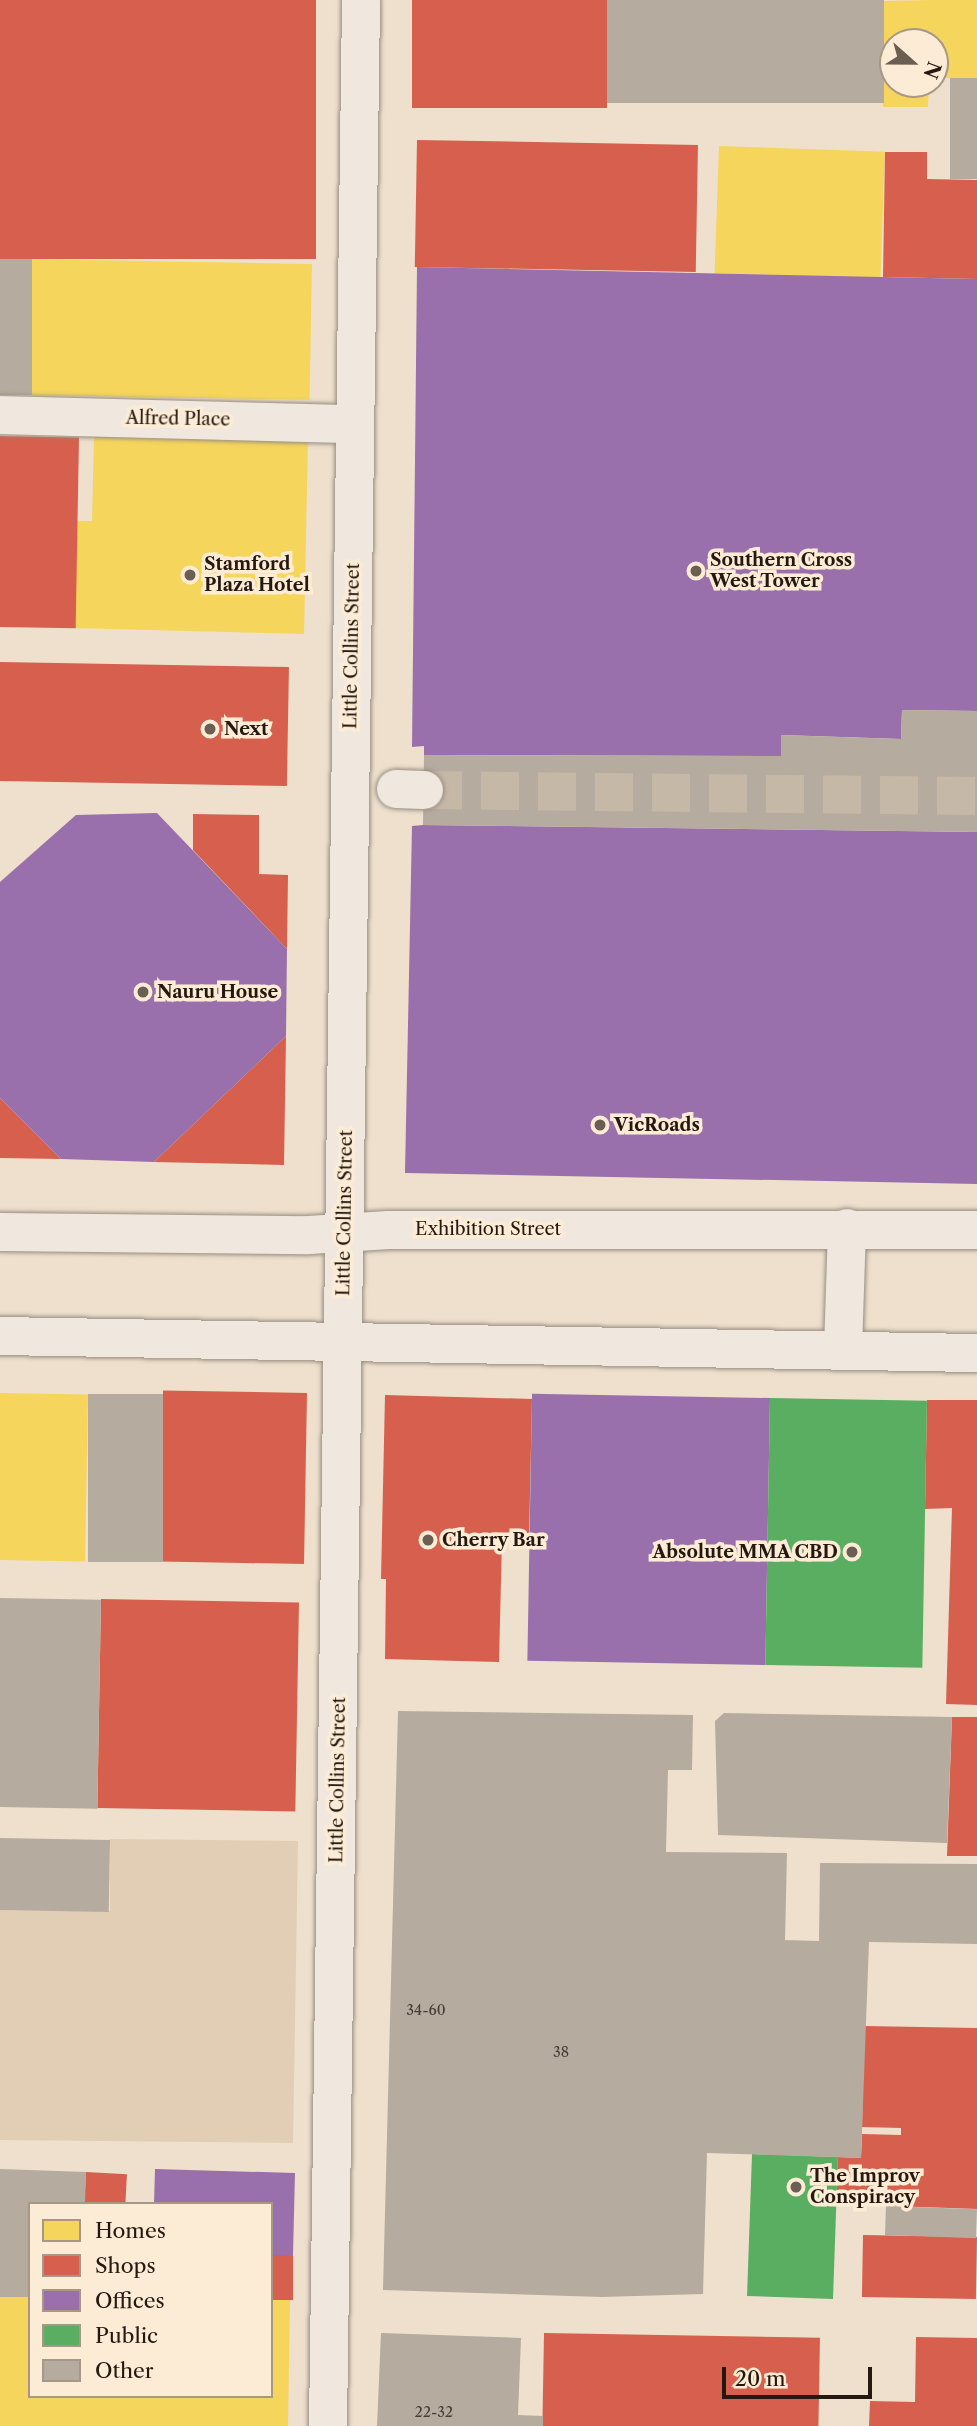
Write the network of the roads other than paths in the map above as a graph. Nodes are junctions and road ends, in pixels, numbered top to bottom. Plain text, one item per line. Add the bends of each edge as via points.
1 (361, 0) edge
2 (0, 415) edge
3 (355, 424) junction
4 (847, 1228) junction
5 (977, 1230) edge
6 (0, 1232) edge
7 (345, 1233) junction
8 (0, 1336) edge
9 (343, 1341) junction
10 (843, 1349) junction
11 (977, 1353) edge
12 (328, 2426) edge

1 - 3 street, Little Collins Street
2 - 3 street, Alfred Place
3 - 7 street, Little Collins Street
4 - 5 street, Exhibition Street
4 - 7 street, Exhibition Street
4 - 10 street
6 - 7 street, Exhibition Street
7 - 9 street, Little Collins Street
8 - 9 street
9 - 10 street
9 - 12 street, Little Collins Street
10 - 11 street

